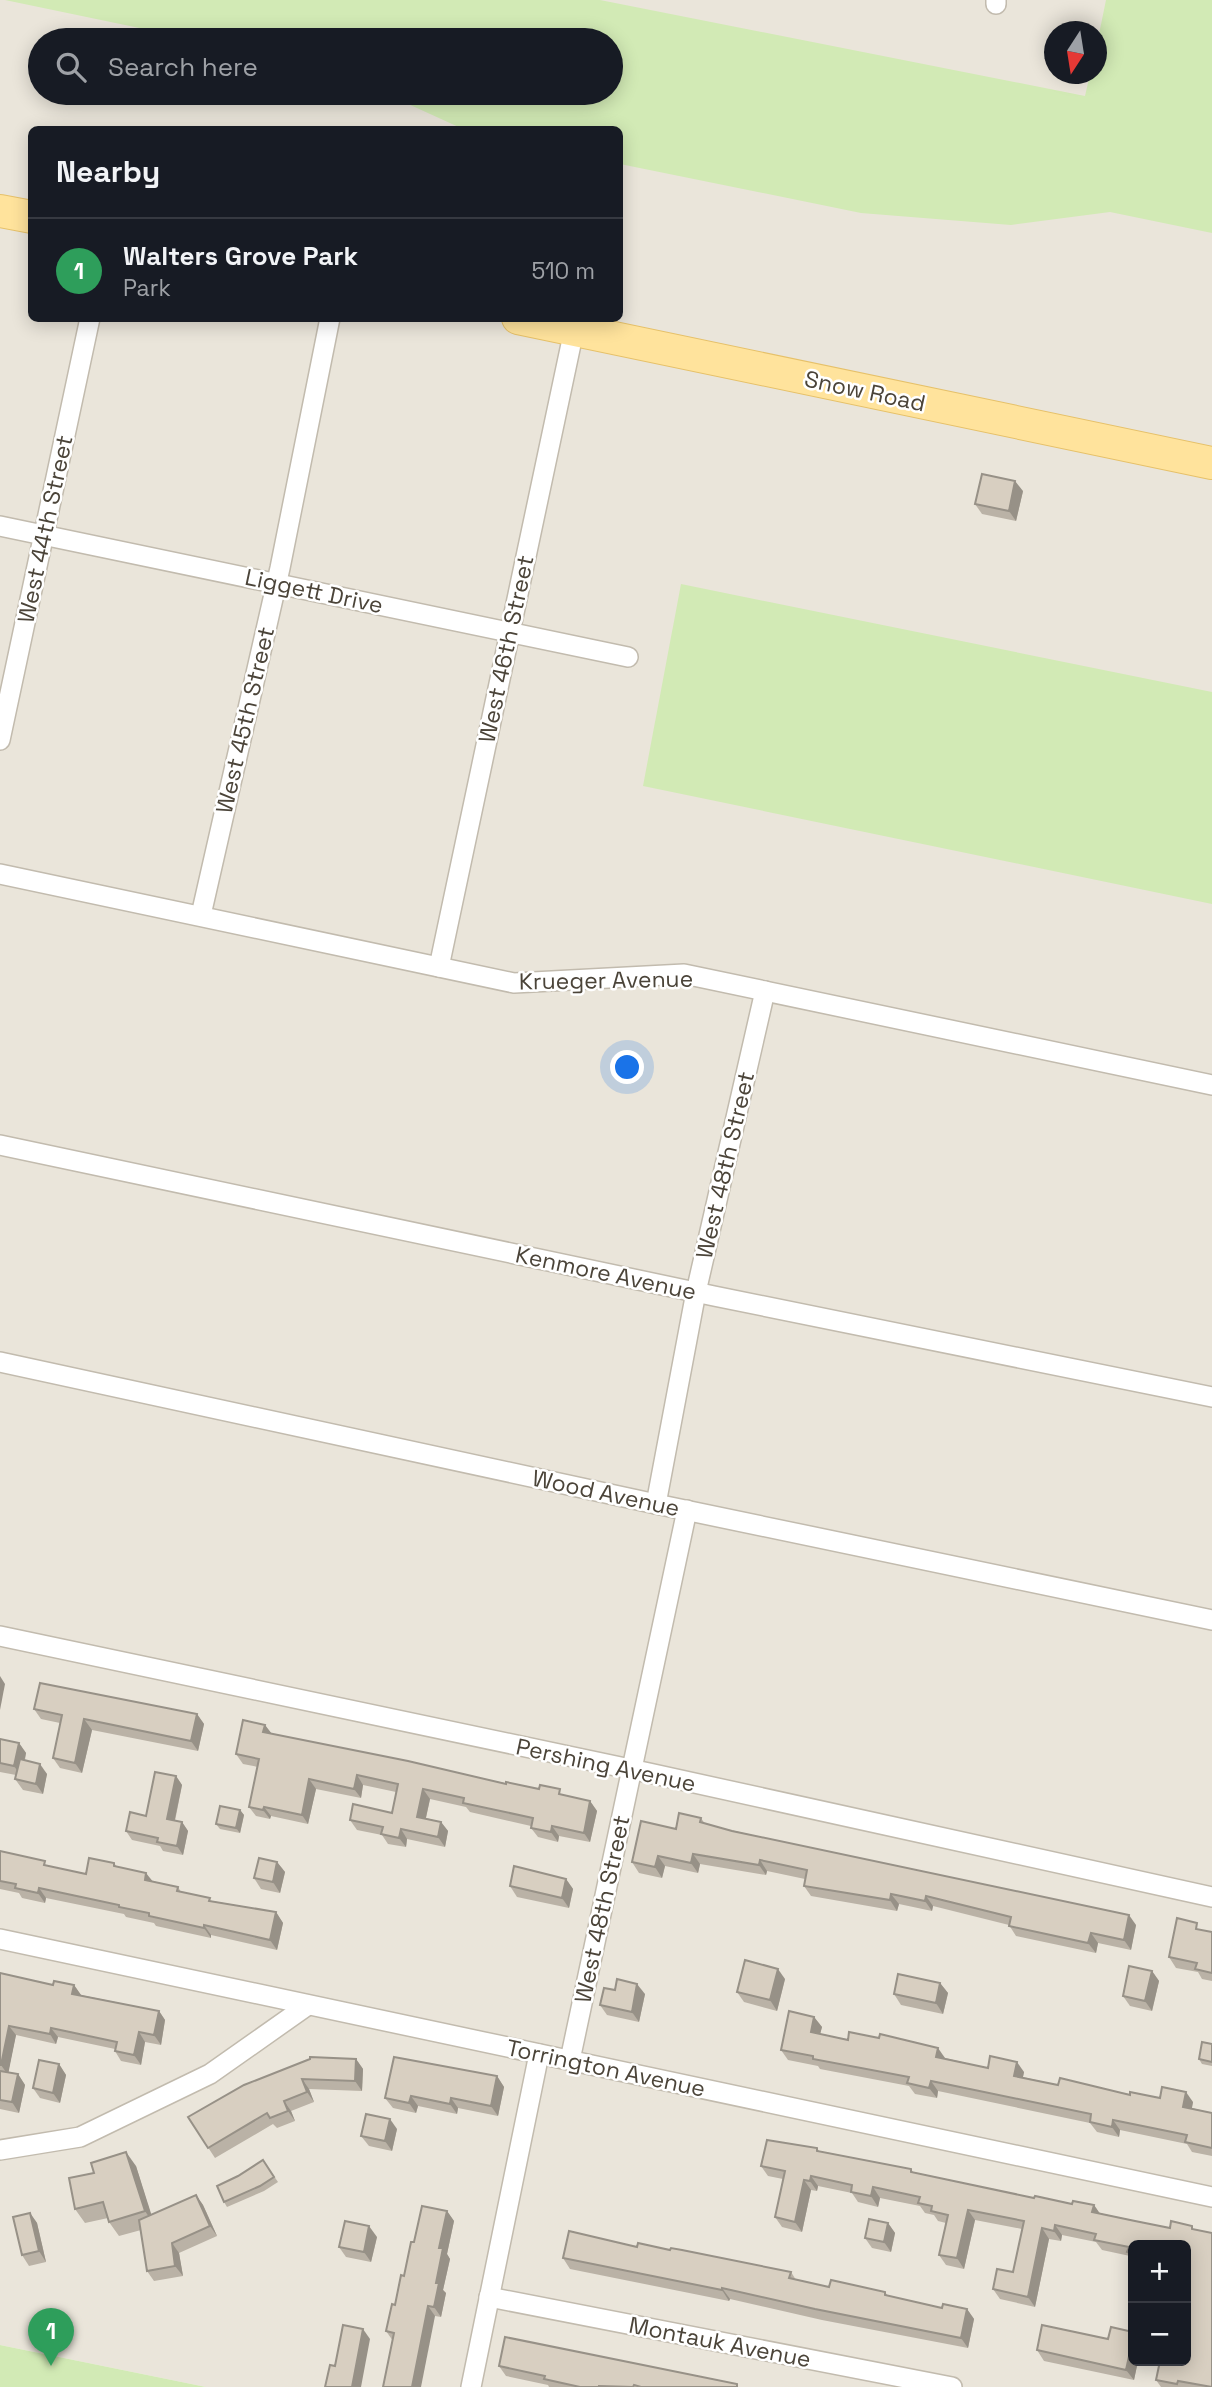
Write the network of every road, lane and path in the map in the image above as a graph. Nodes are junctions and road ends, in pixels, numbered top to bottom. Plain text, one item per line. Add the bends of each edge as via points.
1 (0, 211) edge
2 (28, 216) edge
3 (89, 322) edge
4 (329, 322) edge
5 (537, 322) edge
6 (575, 330) junction
7 (1212, 463) edge
8 (0, 526) edge
9 (43, 536) junction
10 (276, 583) junction
11 (510, 633) junction
12 (628, 657) dead end
13 (0, 740) edge
14 (0, 874) edge
15 (201, 915) junction
16 (439, 967) junction
17 (765, 991) junction
18 (1212, 1085) edge
19 (0, 1145) edge
20 (696, 1292) junction
21 (0, 1362) edge
22 (1212, 1397) edge
23 (656, 1504) junction
24 (687, 1510) junction
25 (1212, 1620) edge
26 (0, 1636) edge
27 (632, 1770) junction
28 (1212, 1897) edge
29 (0, 1940) edge
30 (308, 2005) junction
31 (539, 2054) junction
32 (570, 2060) junction
33 (0, 2150) edge
34 (1212, 2197) edge
35 (489, 2297) junction
36 (471, 2387) edge
37 (951, 2387) edge

1 - 2 main road
3 - 9 street, West 44th Street
4 - 10 street, West 45th Street
5 - 6 main road, Snow Road
6 - 7 main road, Snow Road
6 - 11 street, West 46th Street
8 - 9 street, Liggett Drive
9 - 10 street, Liggett Drive
9 - 13 street, West 44th Street
10 - 11 street, Liggett Drive
10 - 15 street, West 45th Street
11 - 12 street, Liggett Drive
11 - 16 street, West 46th Street
14 - 15 street, Krueger Avenue
15 - 16 street, Krueger Avenue
16 - 17 street, Krueger Avenue via 514,983 684,974
17 - 18 street, Krueger Avenue
17 - 20 street, West 48th Street
19 - 20 street, Kenmore Avenue
20 - 22 street, Kenmore Avenue
20 - 23 street, West 48th Street
21 - 23 street, Wood Avenue
23 - 24 street, Wood Avenue
24 - 25 street, Wood Avenue
24 - 27 street, West 48th Street
26 - 27 street, Pershing Avenue
27 - 28 street, Pershing Avenue
27 - 32 street, West 48th Street
29 - 30 street, Torrington Avenue
30 - 31 street, Torrington Avenue
30 - 33 street via 210,2074 80,2137
31 - 32 street, Torrington Avenue
31 - 35 street
32 - 34 street, Torrington Avenue
35 - 36 street
35 - 37 street, Montauk Avenue

